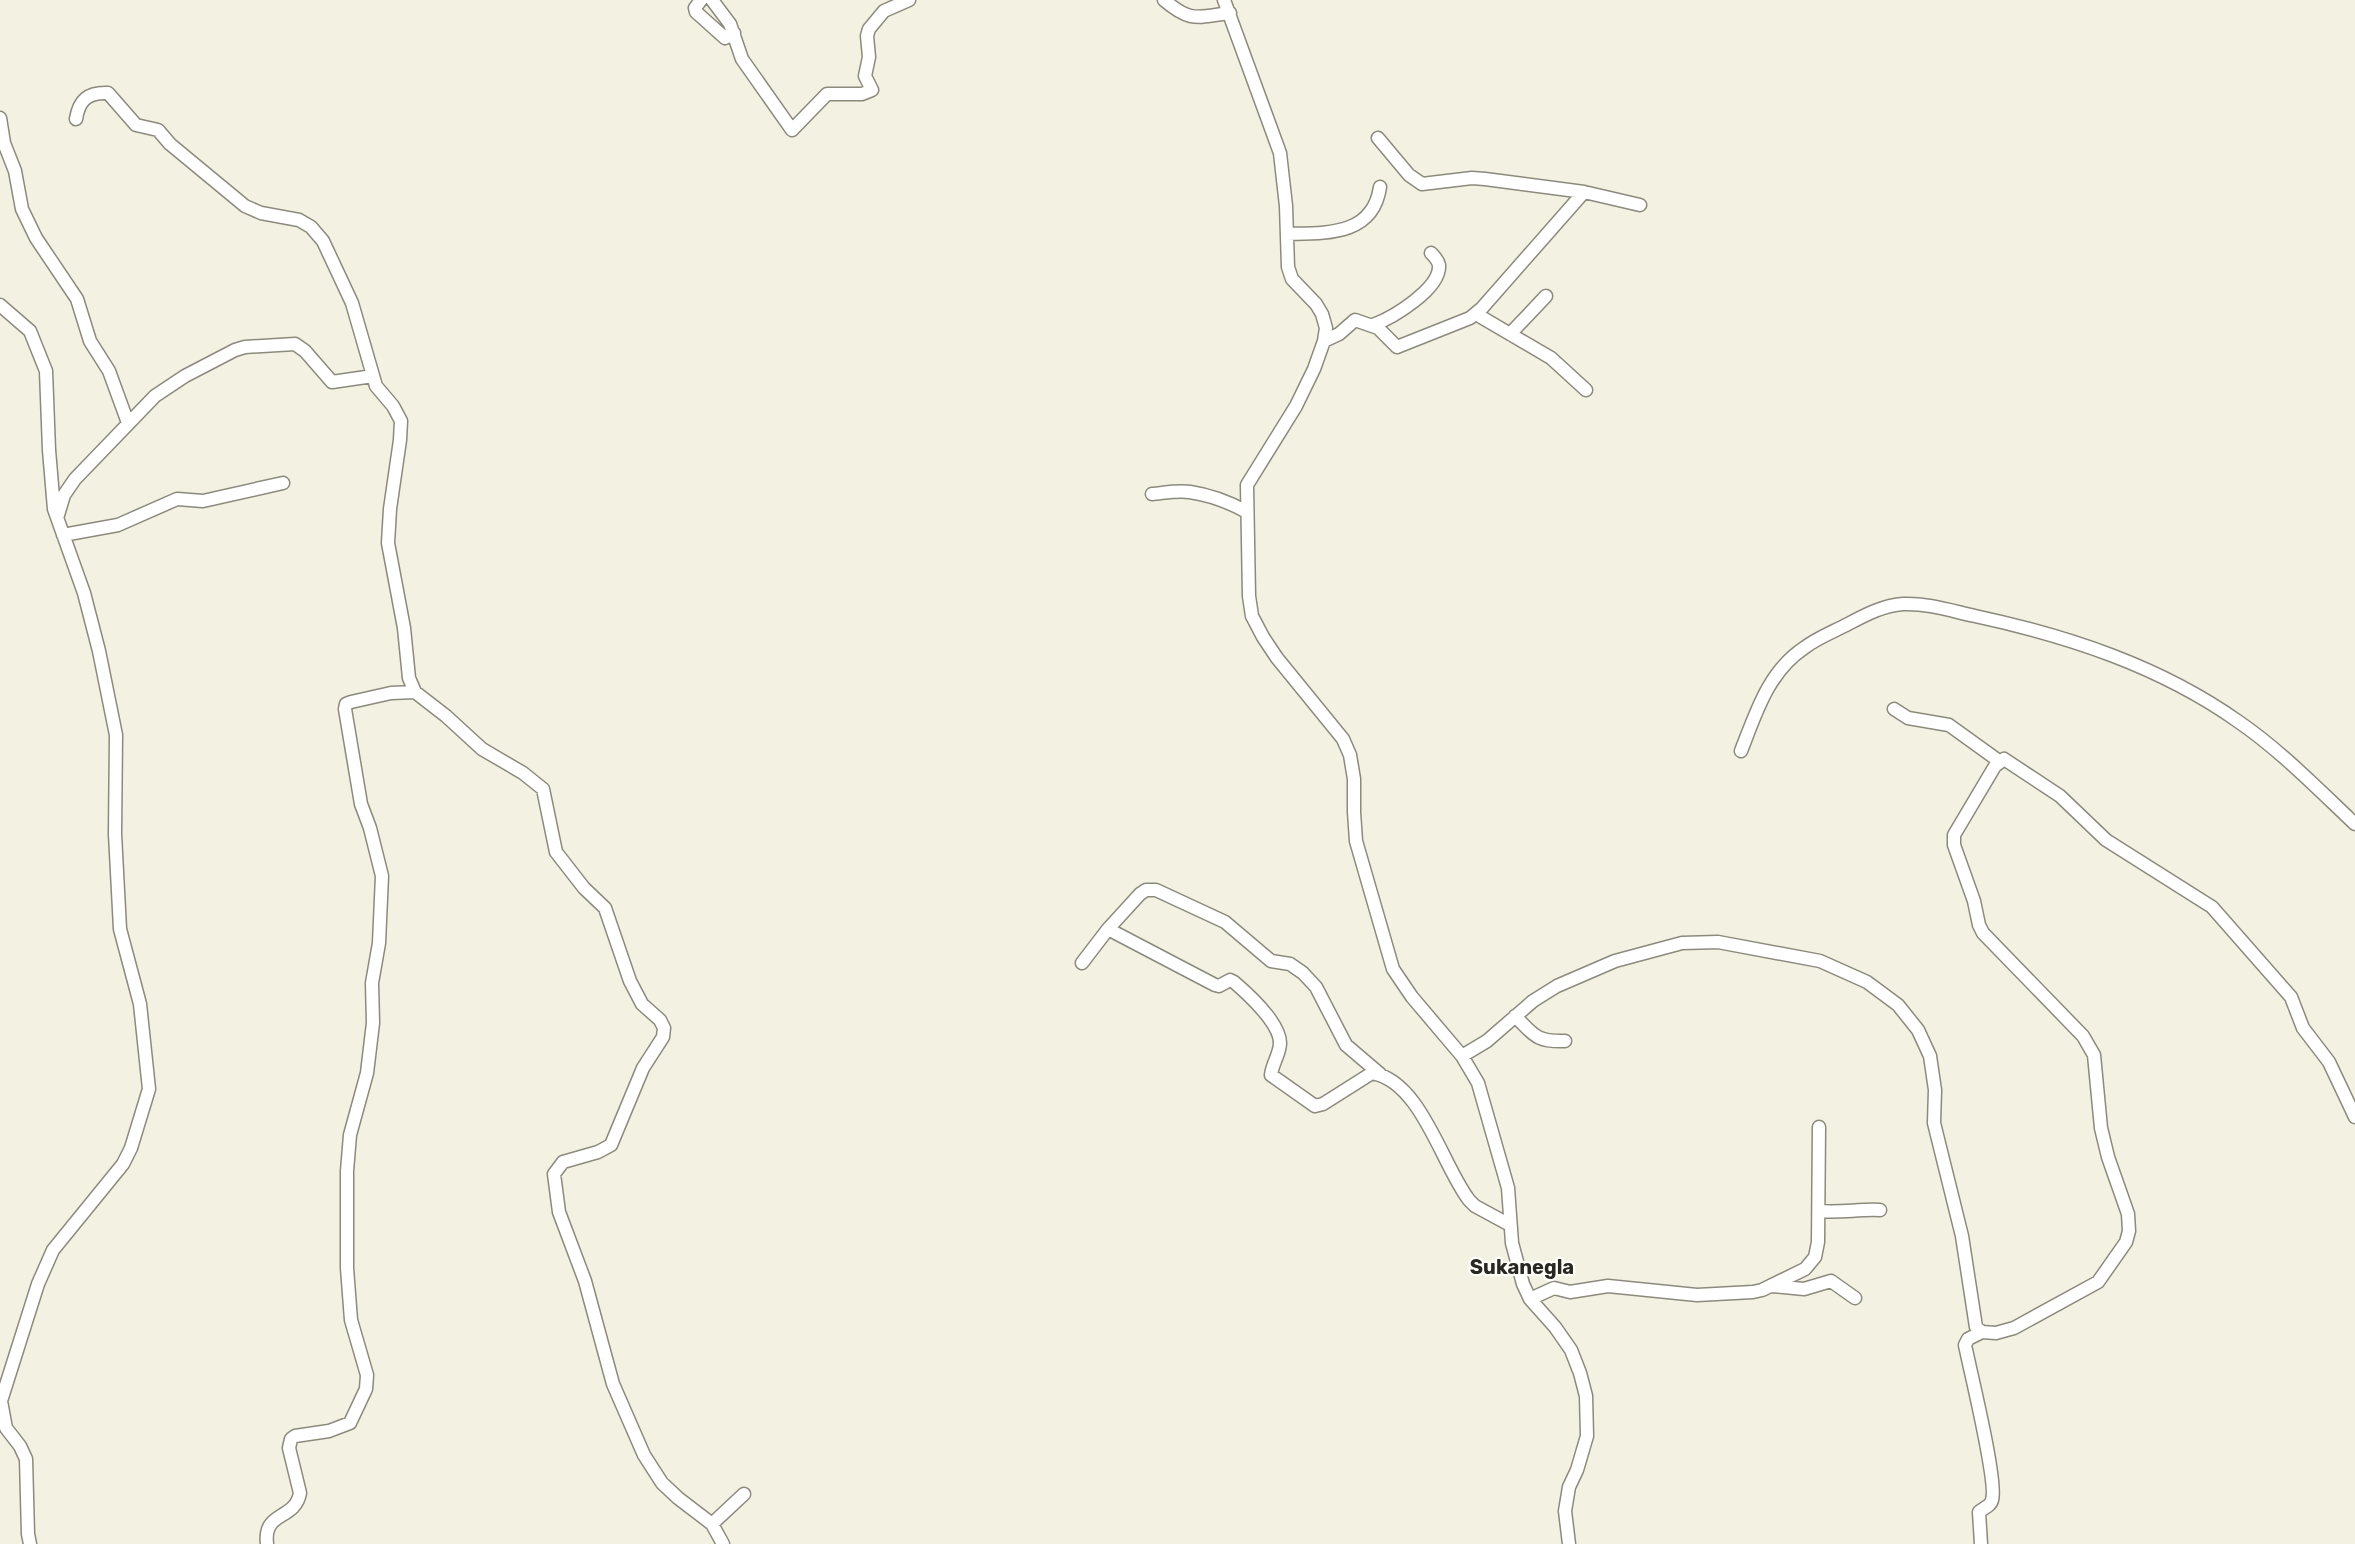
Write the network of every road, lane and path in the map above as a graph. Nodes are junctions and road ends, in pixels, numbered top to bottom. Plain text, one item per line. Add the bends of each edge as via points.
1 (701, 0) edge
2 (712, 0) edge
3 (909, 0) edge
4 (1164, 0) edge
5 (1224, 0) edge
6 (1230, 13) junction
7 (734, 33) junction
8 (76, 119) dead end
9 (0, 120) edge
10 (1378, 138) dead end
11 (1380, 187) dead end
12 (1584, 192) junction
13 (1640, 205) dead end
14 (1287, 234) junction
15 (1431, 253) dead end
16 (1546, 296) dead end
17 (0, 304) edge
18 (1476, 314) junction
19 (1373, 325) junction
20 (1510, 334) junction
21 (1324, 341) junction
22 (374, 376) junction
23 (1586, 390) dead end
24 (128, 423) junction
25 (283, 483) dead end
26 (1152, 494) dead end
27 (1247, 512) junction
28 (57, 519) junction
29 (63, 535) junction
30 (415, 692) junction
31 (1894, 709) dead end
32 (1742, 751) dead end
33 (1999, 761) junction
34 (2355, 824) edge
35 (1108, 929) junction
36 (1082, 963) dead end
37 (1515, 1016) junction
38 (1564, 1041) dead end
39 (1462, 1056) junction
40 (1380, 1074) junction
41 (2355, 1117) edge
42 (1819, 1128) dead end
43 (1880, 1210) dead end
44 (1819, 1211) junction
45 (1510, 1225) junction
46 (1771, 1286) junction
47 (1855, 1298) dead end
48 (1530, 1299) junction
49 (1982, 1332) junction
50 (744, 1494) dead end
51 (712, 1524) junction
52 (30, 1544) edge
53 (267, 1544) edge
54 (723, 1544) edge
55 (1569, 1544) edge
56 (1980, 1544) edge

1 - 7 street via 696,12 725,38
2 - 7 street
3 - 7 street via 884,11 869,29 865,76 872,90 862,94 827,94 793,130 742,59
4 - 6 street via 1192,18
5 - 6 street
6 - 14 street via 1280,153
8 - 22 street via 83,100 108,93 136,125 158,130 245,206 299,220 311,227 323,241 352,303
9 - 24 street via 22,209 36,238 77,299 90,341 109,371
10 - 12 street via 1422,184 1479,179
11 - 14 street via 1374,209 1353,227
12 - 13 street
12 - 18 street
14 - 21 street via 1292,279 1322,314
15 - 19 street via 1439,267 1430,286 1395,316
16 - 20 street
17 - 28 street via 30,331 46,370
18 - 19 street via 1397,347
18 - 20 street
19 - 21 street via 1354,320
20 - 23 street via 1551,358
21 - 27 street via 1296,406 1249,479
22 - 24 street via 332,382 295,344 245,347 169,385
22 - 30 street via 377,390 401,421 388,543 409,678
24 - 28 street via 71,484
25 - 29 street via 203,501 177,499 118,525
26 - 27 street via 1191,492 1222,499
27 - 39 street via 1252,616 1277,658 1343,739 1354,779 1356,841 1393,969
28 - 29 street
29 - 52 street via 84,593 116,735 115,834 120,929 140,1004 149,1089 123,1164 53,1250 38,1284 2,1401 6,1428 26,1459
30 - 51 street via 482,749 543,789 556,852 605,908 630,981 642,1004 664,1028 611,1145 563,1162 554,1174 559,1212 585,1281 613,1384 644,1455 662,1483
30 - 53 street via 351,702 345,709 361,804 382,876 380,943 372,983 373,1023 367,1074 350,1136 347,1171 351,1320 368,1375 366,1389 347,1425 291,1439 289,1448 299,1500 294,1508 271,1522
31 - 33 street via 1908,718 1949,726
32 - 34 street via 1768,686 1803,648 1885,607 1921,605 2076,642 2191,691 2240,722
33 - 41 street via 2009,760 2060,796 2106,840 2212,907 2291,997 2303,1028 2329,1062
33 - 49 street via 1956,830 1954,845 1980,930 2091,1046 2101,1128 2127,1206 2129,1231 2121,1251 2098,1282 2014,1328
35 - 36 street
35 - 40 street via 1140,894 1150,889 1225,922 1271,961 1290,964 1311,981 1346,1045
35 - 40 street via 1215,985 1234,982 1271,1020 1279,1034 1280,1048 1271,1075 1315,1106 1372,1073
37 - 38 street via 1537,1038
37 - 39 street via 1487,1041
37 - 49 street via 1533,1001 1575,978 1615,961 1682,944 1718,942 1820,961 1867,982 1898,1005 1918,1030 1930,1056 1934,1124 1962,1236 1973,1319
39 - 45 street via 1488,1110 1508,1188
40 - 45 street via 1396,1084 1412,1102 1469,1200
42 - 44 street
43 - 44 street
44 - 46 street via 1815,1257 1805,1269
45 - 48 street
46 - 47 street via 1804,1288 1831,1281
46 - 48 street via 1748,1293 1697,1295 1615,1286 1570,1292 1557,1288
48 - 55 street via 1571,1350 1586,1396 1587,1436 1565,1511
49 - 56 street via 1965,1342 1993,1495 1991,1503 1979,1512
50 - 51 street
51 - 54 street

